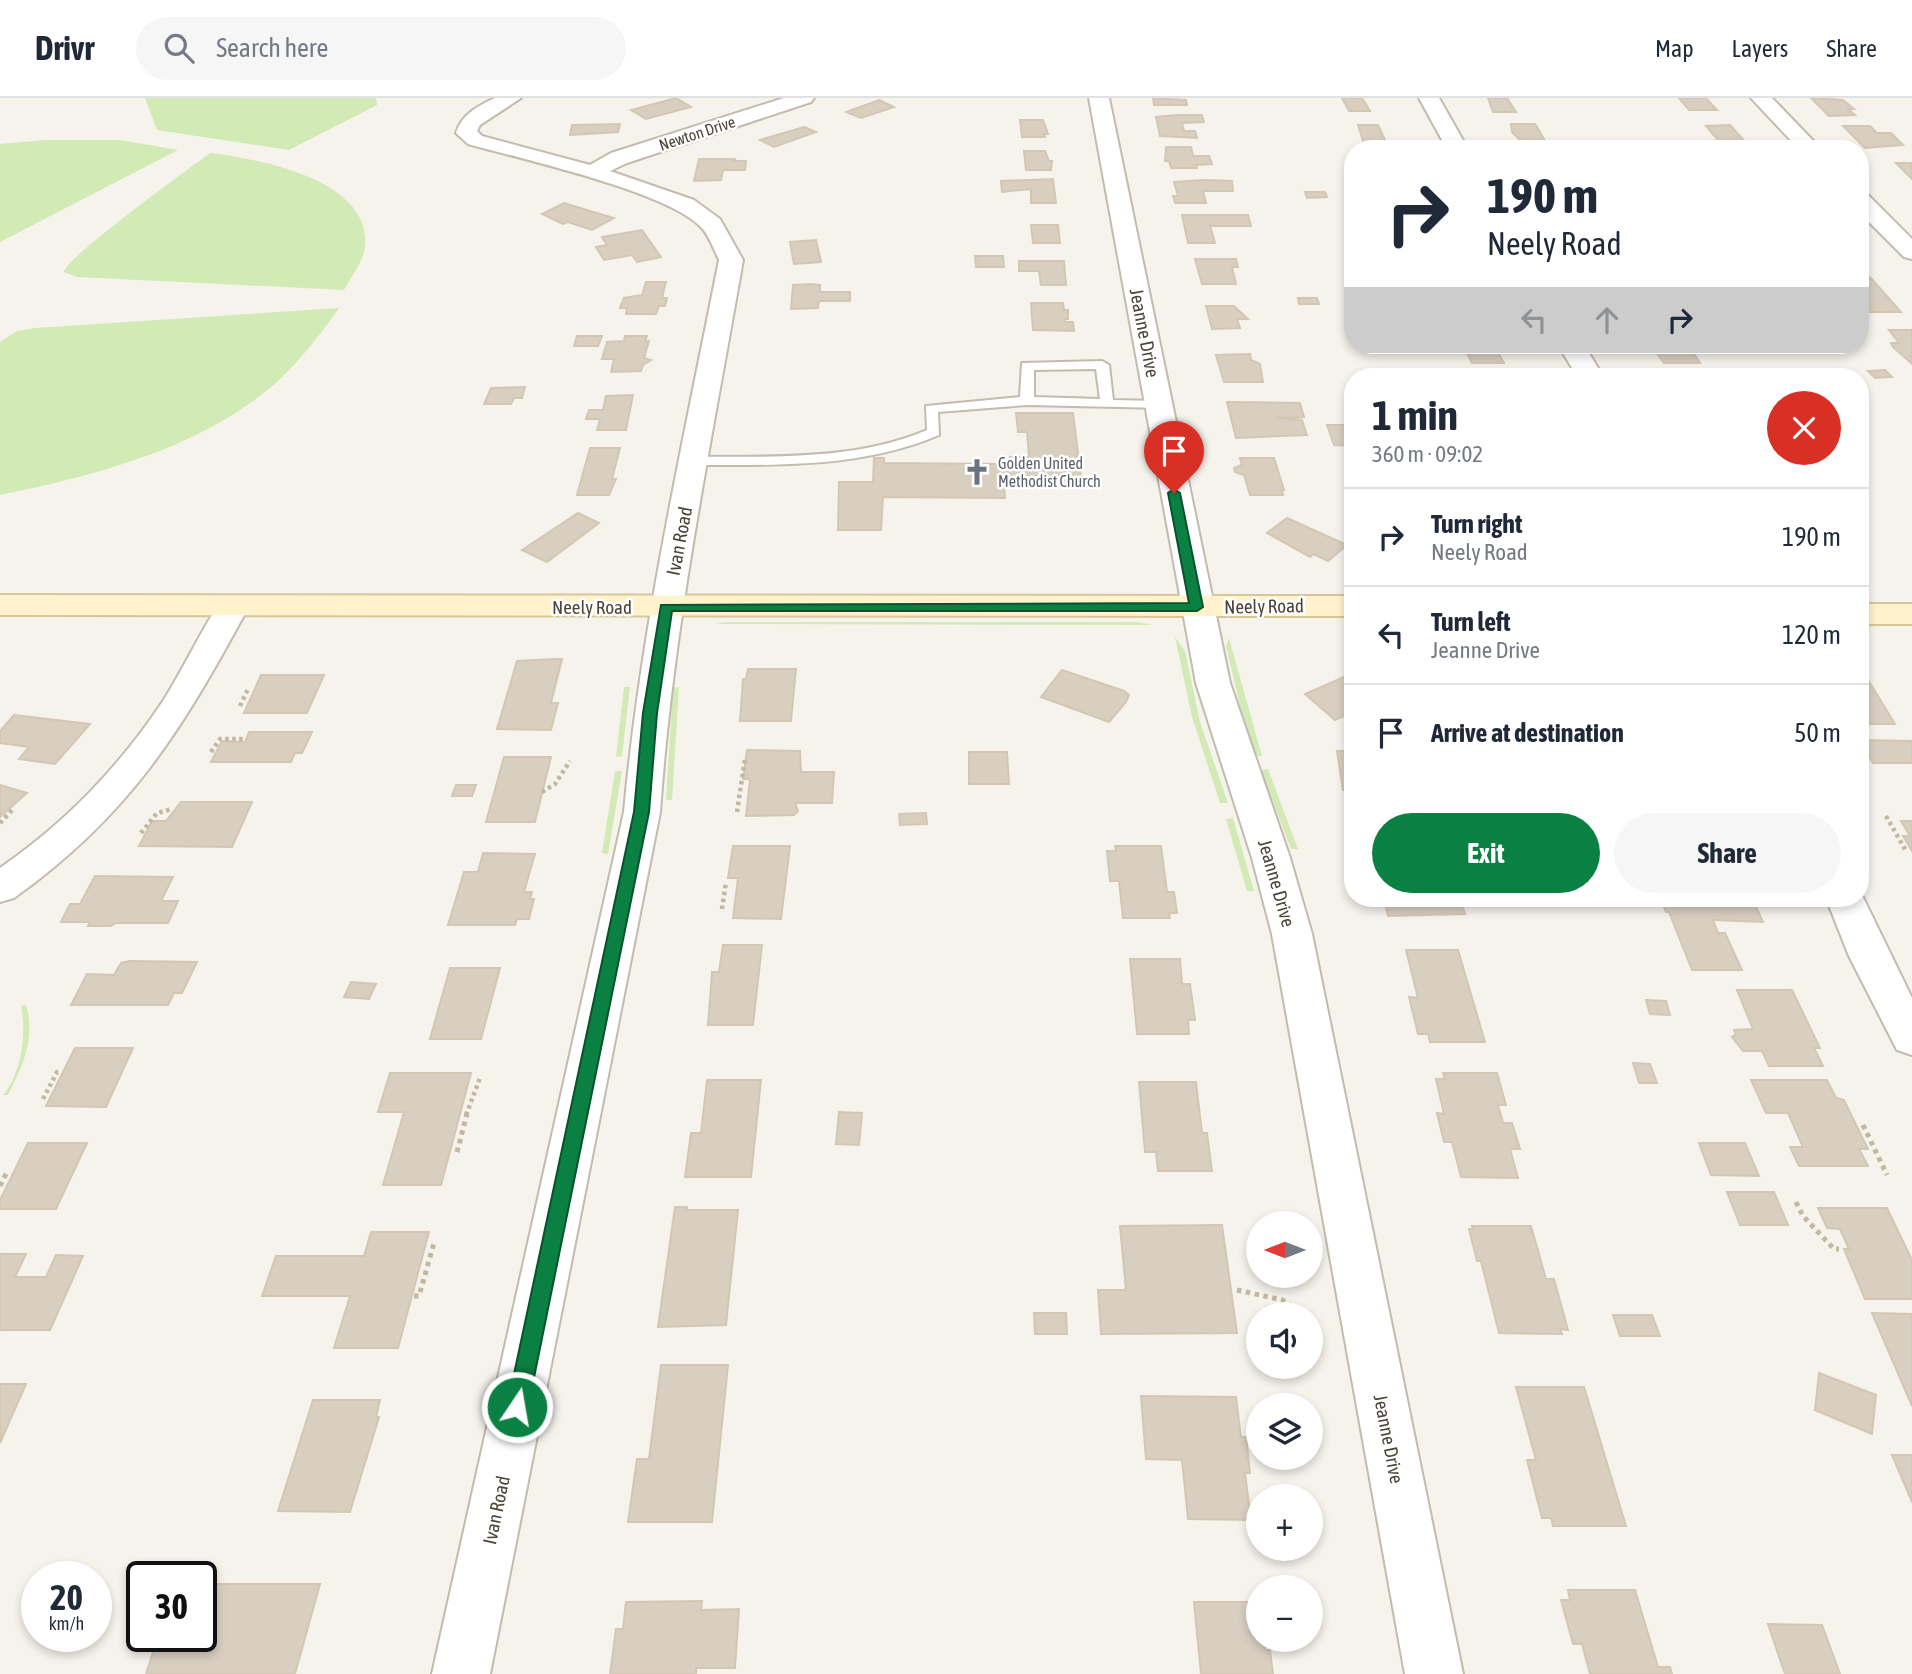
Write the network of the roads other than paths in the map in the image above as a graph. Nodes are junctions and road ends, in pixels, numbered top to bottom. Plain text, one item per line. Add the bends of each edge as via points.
1 (511, 98) edge
2 (804, 98) edge
3 (1099, 98) edge
4 (1429, 98) edge
5 (1761, 98) edge
6 (1453, 140) edge
7 (1802, 140) edge
8 (592, 172) junction
9 (1869, 209) edge
10 (1912, 252) edge
11 (1027, 401) junction
12 (1107, 403) junction
13 (1159, 405) junction
14 (695, 461) junction
15 (0, 605) edge
16 (233, 606) junction
17 (1344, 606) edge
18 (666, 607) junction
19 (1197, 607) junction
20 (1869, 614) edge
21 (1912, 614) edge
22 (0, 888) edge
23 (1849, 907) edge
24 (1912, 1038) edge
25 (461, 1674) edge
26 (1434, 1674) edge

1 - 8 street, Ivan Road via 475,117 466,133 475,140
2 - 8 street, Newton Drive via 619,158
3 - 13 street, Jeanne Drive
4 - 6 street
5 - 7 street
8 - 14 street, Ivan Road via 699,212 717,232 731,260
9 - 10 street
11 - 12 lane
11 - 12 lane via 1027,366 1101,365
11 - 14 lane via 931,409 934,432 870,451
12 - 13 lane
13 - 19 street, Jeanne Drive
14 - 18 street, Ivan Road
15 - 16 street, Neely Road
16 - 18 street, Neely Road
16 - 22 street via 147,749 77,824
17 - 19 street, Neely Road
18 - 19 street, Neely Road
18 - 25 street, Ivan Road via 650,713 642,812
19 - 26 street, Jeanne Drive via 1222,716 1272,858 1292,934
20 - 21 street
23 - 24 street

